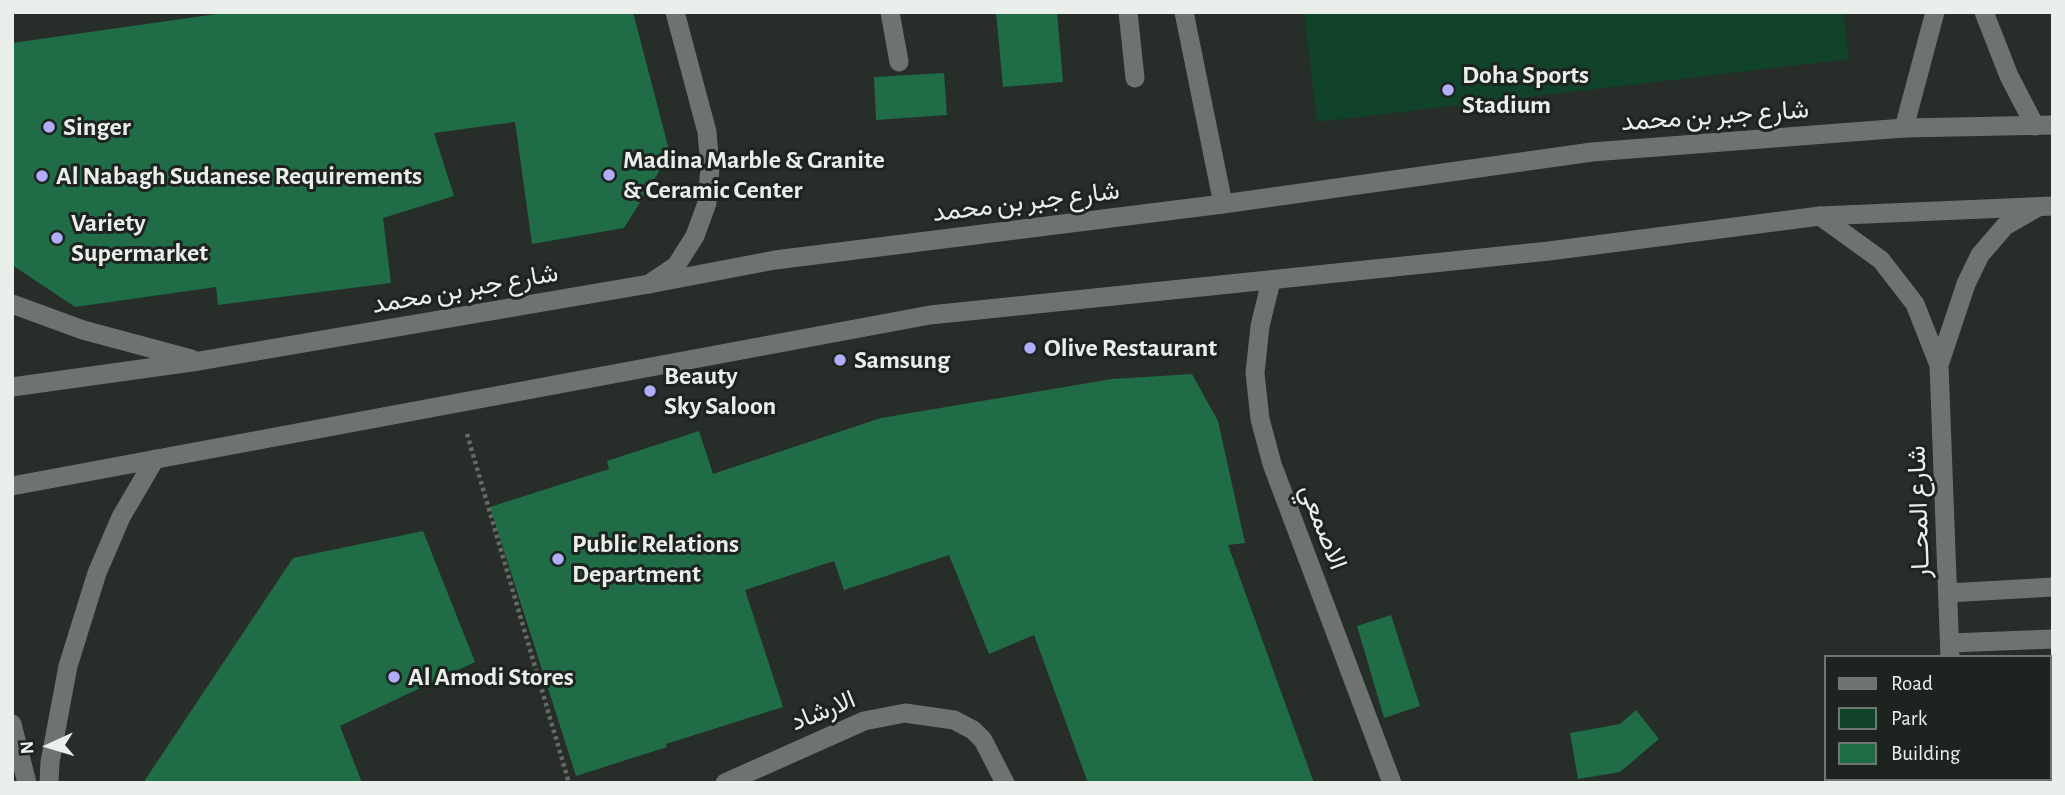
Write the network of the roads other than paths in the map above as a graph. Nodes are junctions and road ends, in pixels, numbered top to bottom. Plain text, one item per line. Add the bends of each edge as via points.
1 (675, 12) edge
2 (890, 12) edge
3 (1128, 12) edge
4 (1184, 12) edge
5 (1935, 12) edge
6 (1983, 12) edge
7 (899, 62) dead end
8 (1135, 78) dead end
9 (2044, 125) edge
10 (1904, 128) junction
11 (1223, 204) junction
12 (2045, 206) edge
13 (1820, 216) junction
14 (1270, 281) junction
15 (649, 284) junction
16 (12, 304) edge
17 (199, 361) junction
18 (1939, 365) junction
19 (12, 387) edge
20 (155, 460) junction
21 (12, 486) edge
22 (2053, 587) edge
23 (1948, 593) junction
24 (2053, 639) edge
25 (1950, 650) edge
26 (12, 724) edge
27 (27, 783) edge
28 (49, 783) edge
29 (725, 783) edge
30 (1005, 783) edge
31 (1392, 783) edge

1 - 15 street via 707,132 707,203 695,236 676,266
2 - 7 street
3 - 8 street
4 - 11 street
5 - 10 street
6 - 9 street via 2009,76
9 - 10 street, شارع جبر بن محمد
10 - 11 street, شارع جبر بن محمد via 1592,152
11 - 15 street, شارع جبر بن محمد via 775,260
12 - 13 street
12 - 18 street, شارع المحــار via 2005,226 1980,255
13 - 14 street
13 - 18 street, شارع المحــار via 1881,260 1914,304
14 - 20 street via 930,315
14 - 31 street, الاصمعي via 1255,373 1260,419 1272,464
15 - 17 street, شارع جبر بن محمد
16 - 17 street via 83,330
17 - 19 street, شارع جبر بن محمد
18 - 23 street, شارع المحــار
20 - 21 street
20 - 28 street via 121,517 97,573 68,666
22 - 23 street
23 - 25 street, شارع المحــار
24 - 25 street
26 - 27 street
29 - 30 street, الارشاد via 864,721 905,713 966,725 984,740

